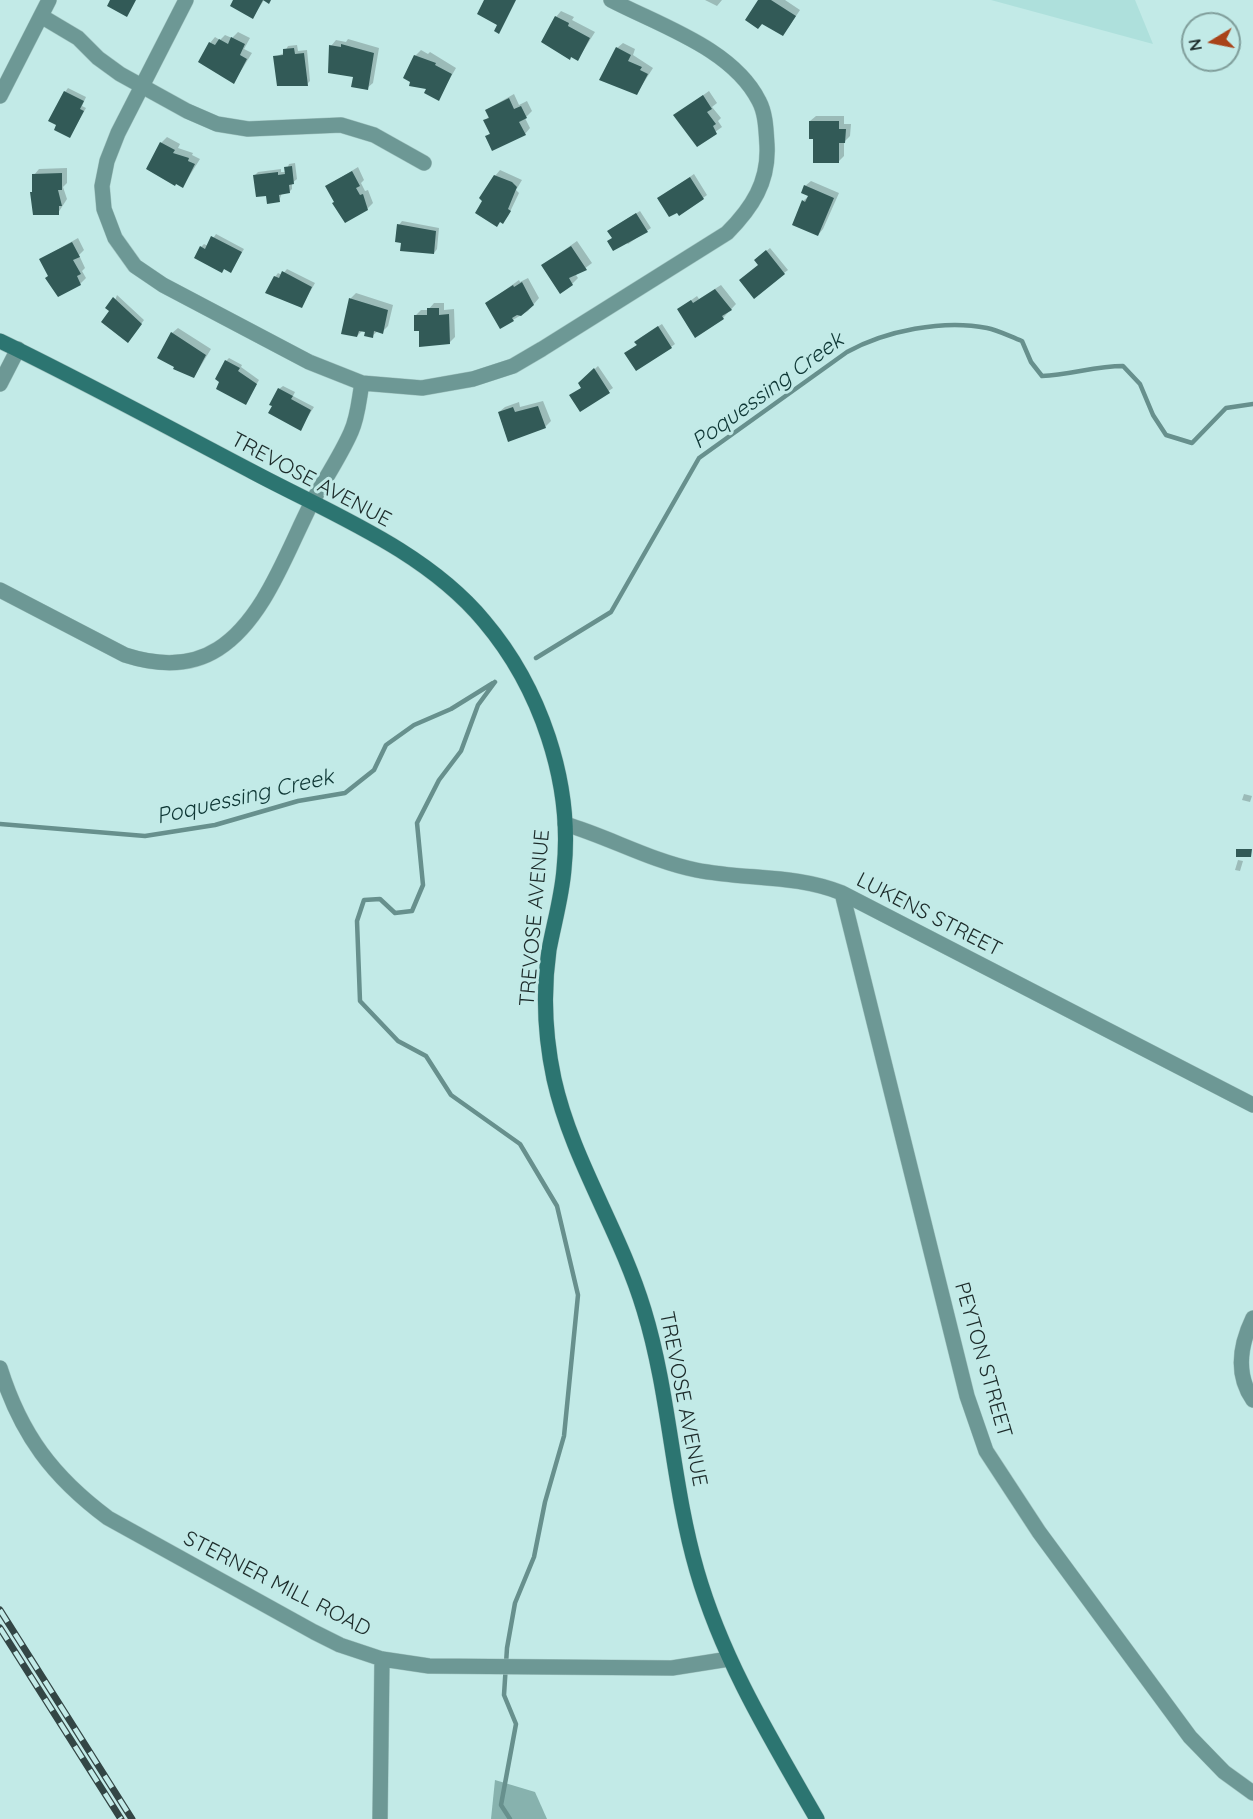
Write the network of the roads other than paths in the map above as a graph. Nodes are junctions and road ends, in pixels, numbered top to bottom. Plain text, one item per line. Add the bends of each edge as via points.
1 (49, 0) edge
2 (186, 0) edge
3 (611, 0) edge
4 (41, 16) junction
5 (143, 85) junction
6 (0, 96) edge
7 (424, 163) dead end
8 (0, 341) edge
9 (18, 349) junction
10 (362, 383) junction
11 (0, 384) edge
12 (312, 503) junction
13 (0, 590) edge
14 (565, 824) junction
15 (842, 893) junction
16 (1253, 1105) edge
17 (1253, 1318) edge
18 (0, 1368) edge
19 (1253, 1400) edge
20 (382, 1659) junction
21 (729, 1659) junction
22 (1253, 1792) edge
23 (380, 1819) edge
24 (817, 1819) edge

1 - 4 street
2 - 5 street
3 - 10 street via 726,60 745,78 760,102 767,155 763,183 747,213 727,233 513,366 473,379 422,388
4 - 5 street via 78,38 109,66
4 - 6 street
5 - 7 street via 217,124 248,129 341,125 374,135
5 - 10 street via 118,133 102,186 104,209 115,238 135,266 163,285 309,362
8 - 9 street, TREVOSE AVENUE
9 - 11 street
9 - 12 street, TREVOSE AVENUE
10 - 12 street via 351,431
12 - 13 street via 249,622 218,649 200,658 164,663 125,655
12 - 14 street, TREVOSE AVENUE via 377,538 438,578 476,612 510,656 527,686 548,738 561,787
14 - 15 street, LUKENS STREET via 694,869 802,880
14 - 21 street, TREVOSE AVENUE via 564,869 547,975 546,1026 553,1077 573,1143 644,1308 663,1387 694,1558
15 - 16 street, LUKENS STREET
15 - 22 street, PEYTON STREET via 966,1396 986,1451 1039,1532 1190,1737 1224,1772
17 - 19 street via 1243,1343 1241,1365
18 - 20 street, STERNER MILL ROAD via 23,1427 48,1464 80,1497 108,1518 314,1632
20 - 21 street, STERNER MILL ROAD via 429,1666 672,1668
20 - 23 street
21 - 24 street, TREVOSE AVENUE via 748,1700

